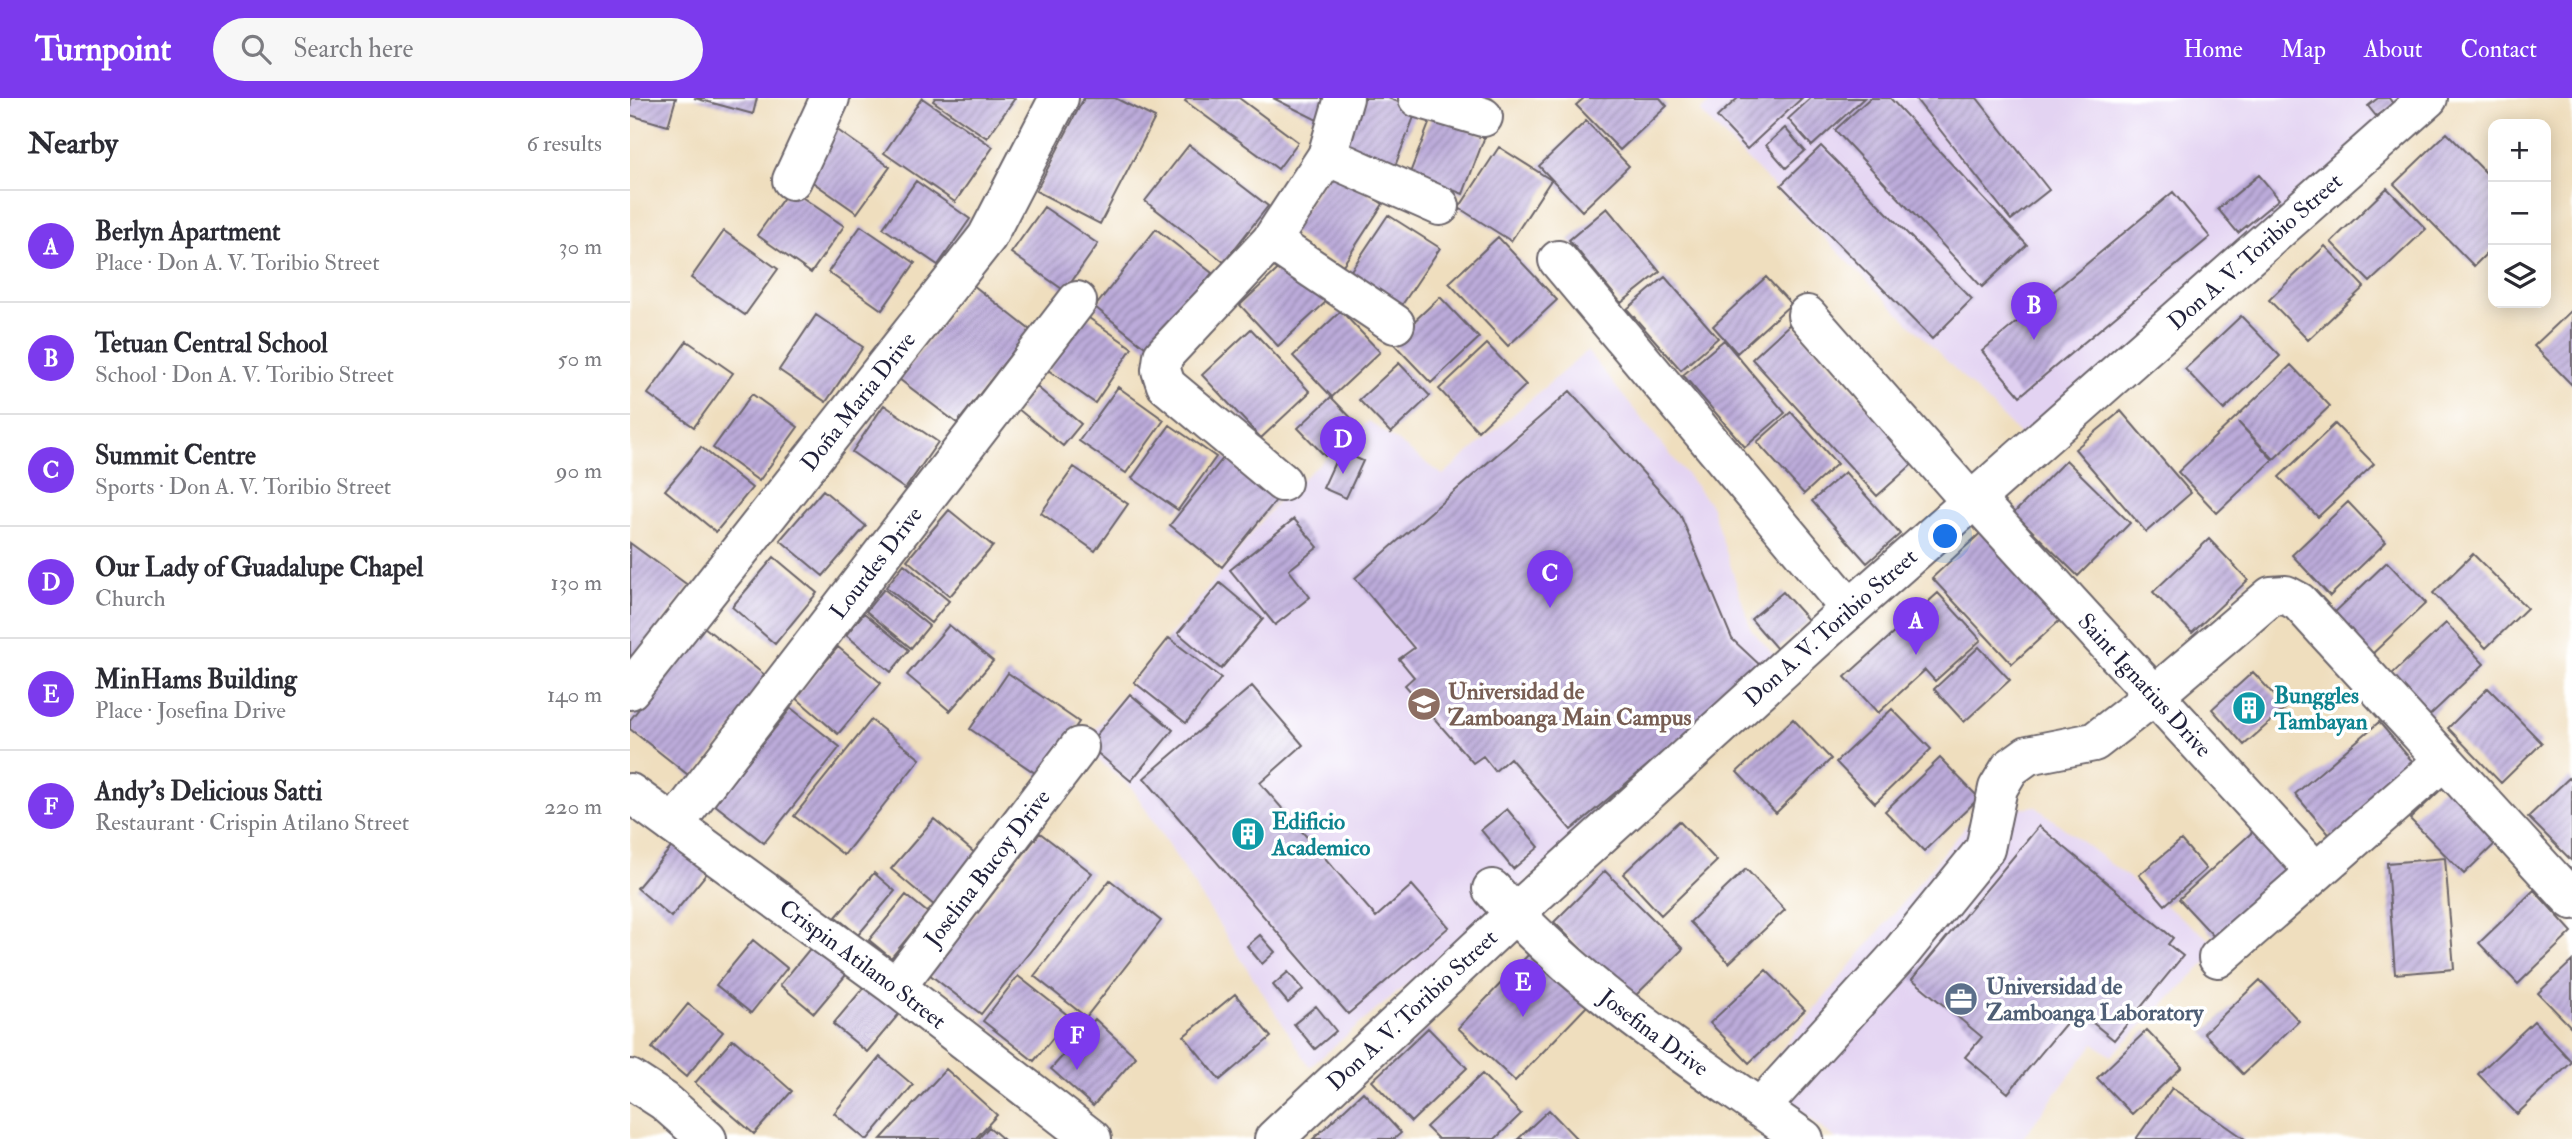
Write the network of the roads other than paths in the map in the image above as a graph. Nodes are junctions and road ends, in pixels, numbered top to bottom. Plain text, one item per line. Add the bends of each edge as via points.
1 (830, 98) edge
2 (1344, 98) edge
3 (1418, 98) edge
4 (2428, 98) edge
5 (1055, 100) edge
6 (1483, 117) dead end
7 (1327, 156) junction
8 (792, 180) dead end
9 (1440, 206) dead end
10 (1271, 241) junction
11 (1558, 260) dead end
12 (1077, 301) dead end
13 (1807, 315) dead end
14 (1395, 324) dead end
15 (1282, 482) dead end
16 (1973, 500) junction
17 (1850, 609) junction
18 (630, 690) edge
19 (2156, 694) junction
20 (1079, 747) dead end
21 (2444, 761) junction
22 (630, 793) edge
23 (674, 825) junction
24 (2316, 872) junction
25 (2572, 900) edge
26 (1503, 901) junction
27 (2218, 958) dead end
28 (896, 987) junction
29 (630, 1079) edge
30 (1760, 1108) junction
31 (707, 1139) edge
32 (1092, 1139) edge
33 (1274, 1139) edge
34 (1804, 1139) edge

1 - 8 street
2 - 7 street
3 - 6 street
4 - 16 street, Don A. V. Toribio Street
5 - 18 street, Doña Maria Drive via 987,237
7 - 9 street
7 - 10 street
10 - 14 street
10 - 15 street via 1163,356 1161,370 1166,385
11 - 17 street
12 - 23 street, Lourdes Drive
13 - 16 street, Saint Ignatius Drive
16 - 17 street, Don A. V. Toribio Street
16 - 19 street, Saint Ignatius Drive
17 - 26 street, Don A. V. Toribio Street
19 - 21 street via 2271,596 2286,595 2299,602
19 - 24 street, Saint Ignatius Drive
19 - 30 street via 2094,742 2028,755 2010,768 1998,788 1985,849 1899,955
20 - 28 street, Joselina Bucoy Drive
21 - 24 street
21 - 25 street
22 - 23 street, Crispin Atilano Street
23 - 28 street, Crispin Atilano Street
24 - 27 street
26 - 30 street, Josefina Drive via 1550,951 1619,1008
26 - 33 street, Don A. V. Toribio Street
28 - 32 street, Crispin Atilano Street
29 - 31 street via 664,1101
30 - 34 street, Josefina Drive

